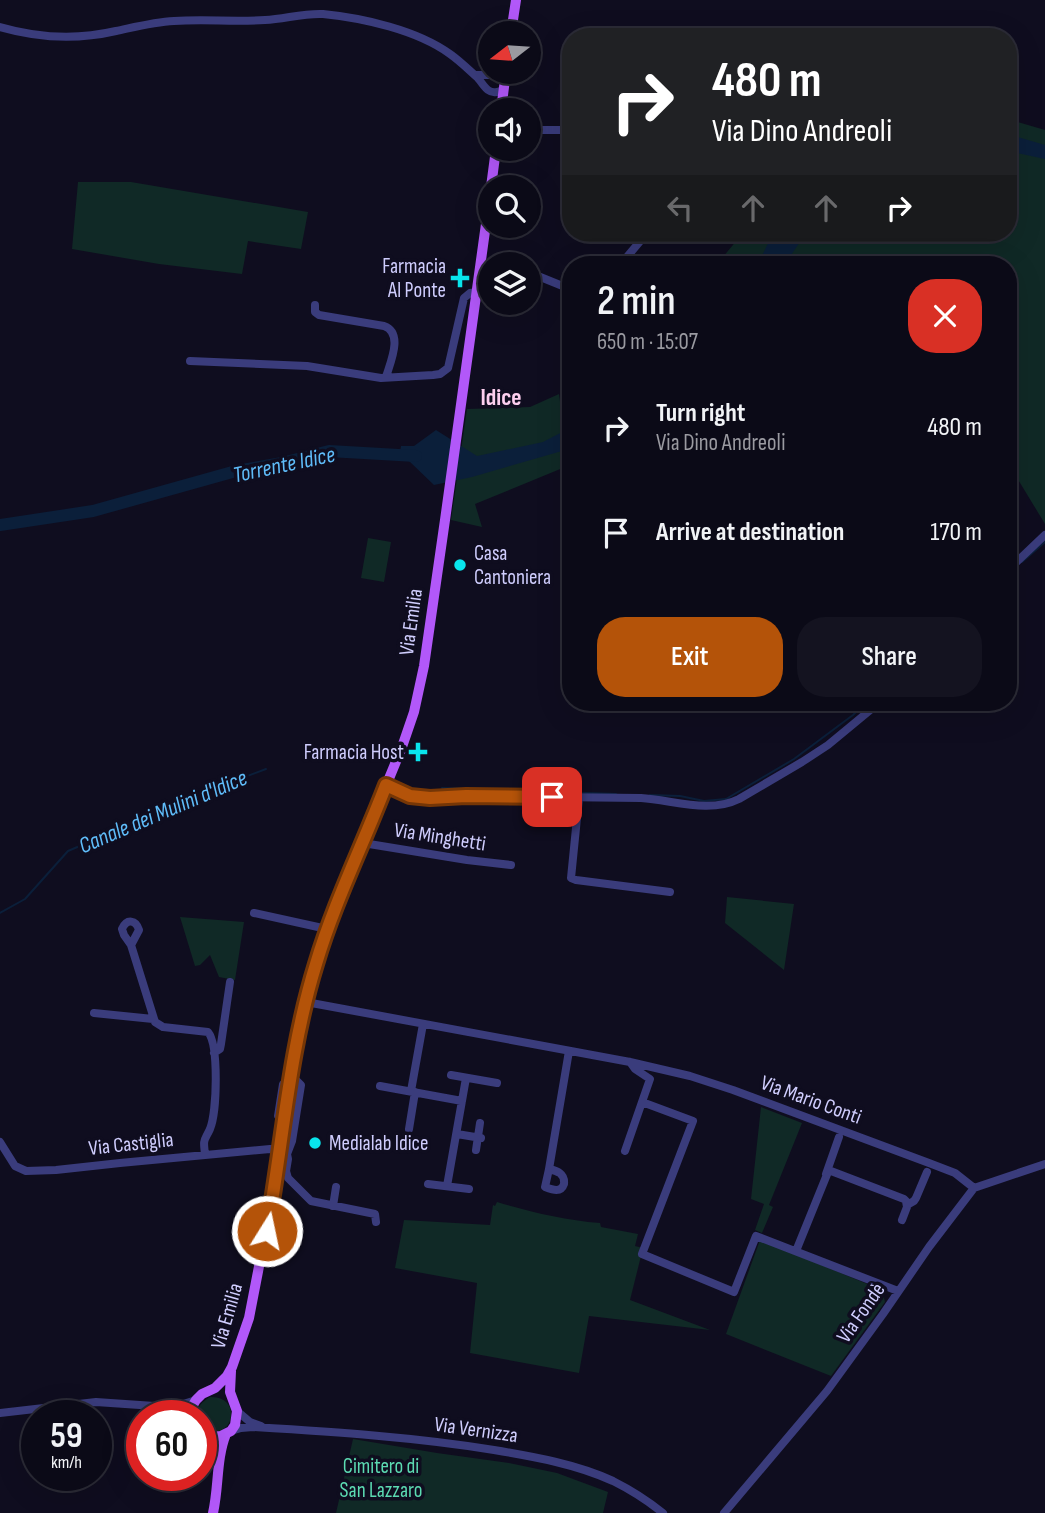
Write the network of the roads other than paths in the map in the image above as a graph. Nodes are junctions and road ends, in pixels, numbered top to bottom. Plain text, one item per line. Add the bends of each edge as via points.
1 (516, 0) edge
2 (513, 21) edge
3 (0, 27) edge
4 (475, 75) joint
5 (504, 84) edge
6 (503, 90) junction
7 (489, 91) junction
8 (493, 98) edge
9 (501, 98) edge
10 (541, 129) edge
11 (562, 130) edge
12 (639, 242) edge
13 (628, 256) edge
14 (541, 277) edge
15 (562, 286) edge
16 (478, 289) edge
17 (477, 292) junction
18 (315, 305) dead end
19 (475, 306) junction
20 (461, 312) junction
21 (190, 361) dead end
22 (386, 377) junction
23 (1045, 535) edge
24 (1017, 561) edge
25 (869, 711) edge
26 (386, 785) junction
27 (579, 798) junction
28 (363, 843) junction
29 (511, 865) dead end
30 (670, 892) dead end
31 (254, 913) dead end
32 (327, 929) junction
33 (131, 945) dead end
34 (230, 982) dead end
35 (306, 1002) junction
36 (94, 1013) dead end
37 (153, 1019) junction
38 (423, 1024) junction
39 (569, 1051) junction
40 (214, 1053) junction
41 (630, 1062) junction
42 (451, 1075) dead end
43 (290, 1078) junction
44 (466, 1078) junction
45 (497, 1083) dead end
46 (380, 1086) dead end
47 (413, 1091) junction
48 (462, 1101) junction
49 (642, 1102) junction
50 (480, 1123) dead end
51 (409, 1129) dead end
52 (457, 1135) junction
53 (839, 1137) dead end
54 (479, 1138) junction
55 (0, 1142) edge
56 (476, 1150) dead end
57 (625, 1151) dead end
58 (283, 1152) junction
59 (205, 1154) junction
60 (1045, 1164) edge
61 (549, 1169) dead end
62 (927, 1172) dead end
63 (826, 1174) junction
64 (291, 1181) junction
65 (428, 1184) dead end
66 (447, 1186) junction
67 (336, 1187) dead end
68 (974, 1188) junction
69 (274, 1189) junction
70 (469, 1189) dead end
71 (907, 1205) junction
72 (333, 1206) junction
73 (902, 1220) dead end
74 (376, 1222) dead end
75 (796, 1251) junction
76 (898, 1291) junction
77 (232, 1367) junction
78 (209, 1391) junction
79 (232, 1399) junction
80 (196, 1400) edge
81 (126, 1404) edge
82 (237, 1411) junction
83 (0, 1413) edge
84 (271, 1428) junction
85 (228, 1432) junction
86 (217, 1437) edge
87 (217, 1460) edge
88 (219, 1466) junction
89 (213, 1513) edge
90 (663, 1513) edge
91 (724, 1513) edge

1 - 2 main road
3 - 4 street via 60,37 172,21 227,22 323,14 407,33 439,47
4 - 7 street
5 - 6 main road
6 - 7 street
6 - 9 main road
7 - 8 street
10 - 11 street
12 - 13 street
14 - 15 street
16 - 17 main road, Via Emilia
17 - 19 main road, Via Emilia
17 - 20 street via 464,298
18 - 22 street via 319,315 389,327 395,340
19 - 20 street via 466,306
19 - 26 main road, Via Emilia via 420,689
20 - 22 street via 447,370
21 - 22 street via 307,366
23 - 24 street
25 - 27 street via 828,745 730,804
26 - 27 street via 410,796 430,798
26 - 28 main road, Via Emilia
27 - 30 street via 571,878
28 - 29 street, Via Minghetti
28 - 32 main road, Via Emilia
31 - 32 street
32 - 35 main road, Via Emilia
33 - 37 street
34 - 40 street via 220,1049
35 - 38 street, Via Mario Conti
35 - 43 main road, Via Emilia
36 - 37 street
37 - 40 street via 158,1026 208,1032
38 - 39 street, Via Mario Conti
38 - 47 street
39 - 41 street, Via Mario Conti
39 - 61 street
40 - 59 street via 216,1086
41 - 49 street via 650,1079
41 - 68 street, Via Mario Conti via 733,1090 955,1173
42 - 44 street
43 - 58 main road, Via Emilia
43 - 58 street, Via Emilia via 301,1085 292,1141
44 - 45 street
44 - 48 street
46 - 47 street
47 - 48 street
47 - 51 street
48 - 52 street
49 - 57 street
49 - 75 street via 693,1121 642,1254 734,1292 756,1236
50 - 54 street
52 - 54 street
52 - 66 street
53 - 63 street
54 - 56 street
55 - 59 street, Via Castiglia via 15,1166 26,1171
58 - 59 street, Via Castiglia
58 - 64 street, Via Emilia
58 - 69 main road, Via Emilia
60 - 68 street
62 - 71 street via 916,1198
63 - 71 street via 839,1174 904,1199
63 - 75 street
64 - 69 street
64 - 72 street via 311,1201
65 - 66 street
66 - 70 street
67 - 72 street
68 - 76 street, Via Fondè
69 - 77 main road, Via Emilia via 252,1306
71 - 73 street
72 - 74 street via 375,1214
75 - 76 street
76 - 91 street, Via Fondè via 827,1391
77 - 78 main road, Via Emilia
77 - 79 main road, Via Emilia
78 - 79 main road
78 - 80 main road, Via Emilia
79 - 82 main road, Via Emilia
81 - 83 street via 96,1402
82 - 84 street, Via Vernizza via 250,1422
82 - 85 main road via 235,1425
84 - 85 street, Via Vernizza
84 - 90 street, Via Vernizza via 458,1444 564,1463 614,1482
85 - 86 main road
85 - 88 main road
87 - 88 main road
88 - 89 main road

